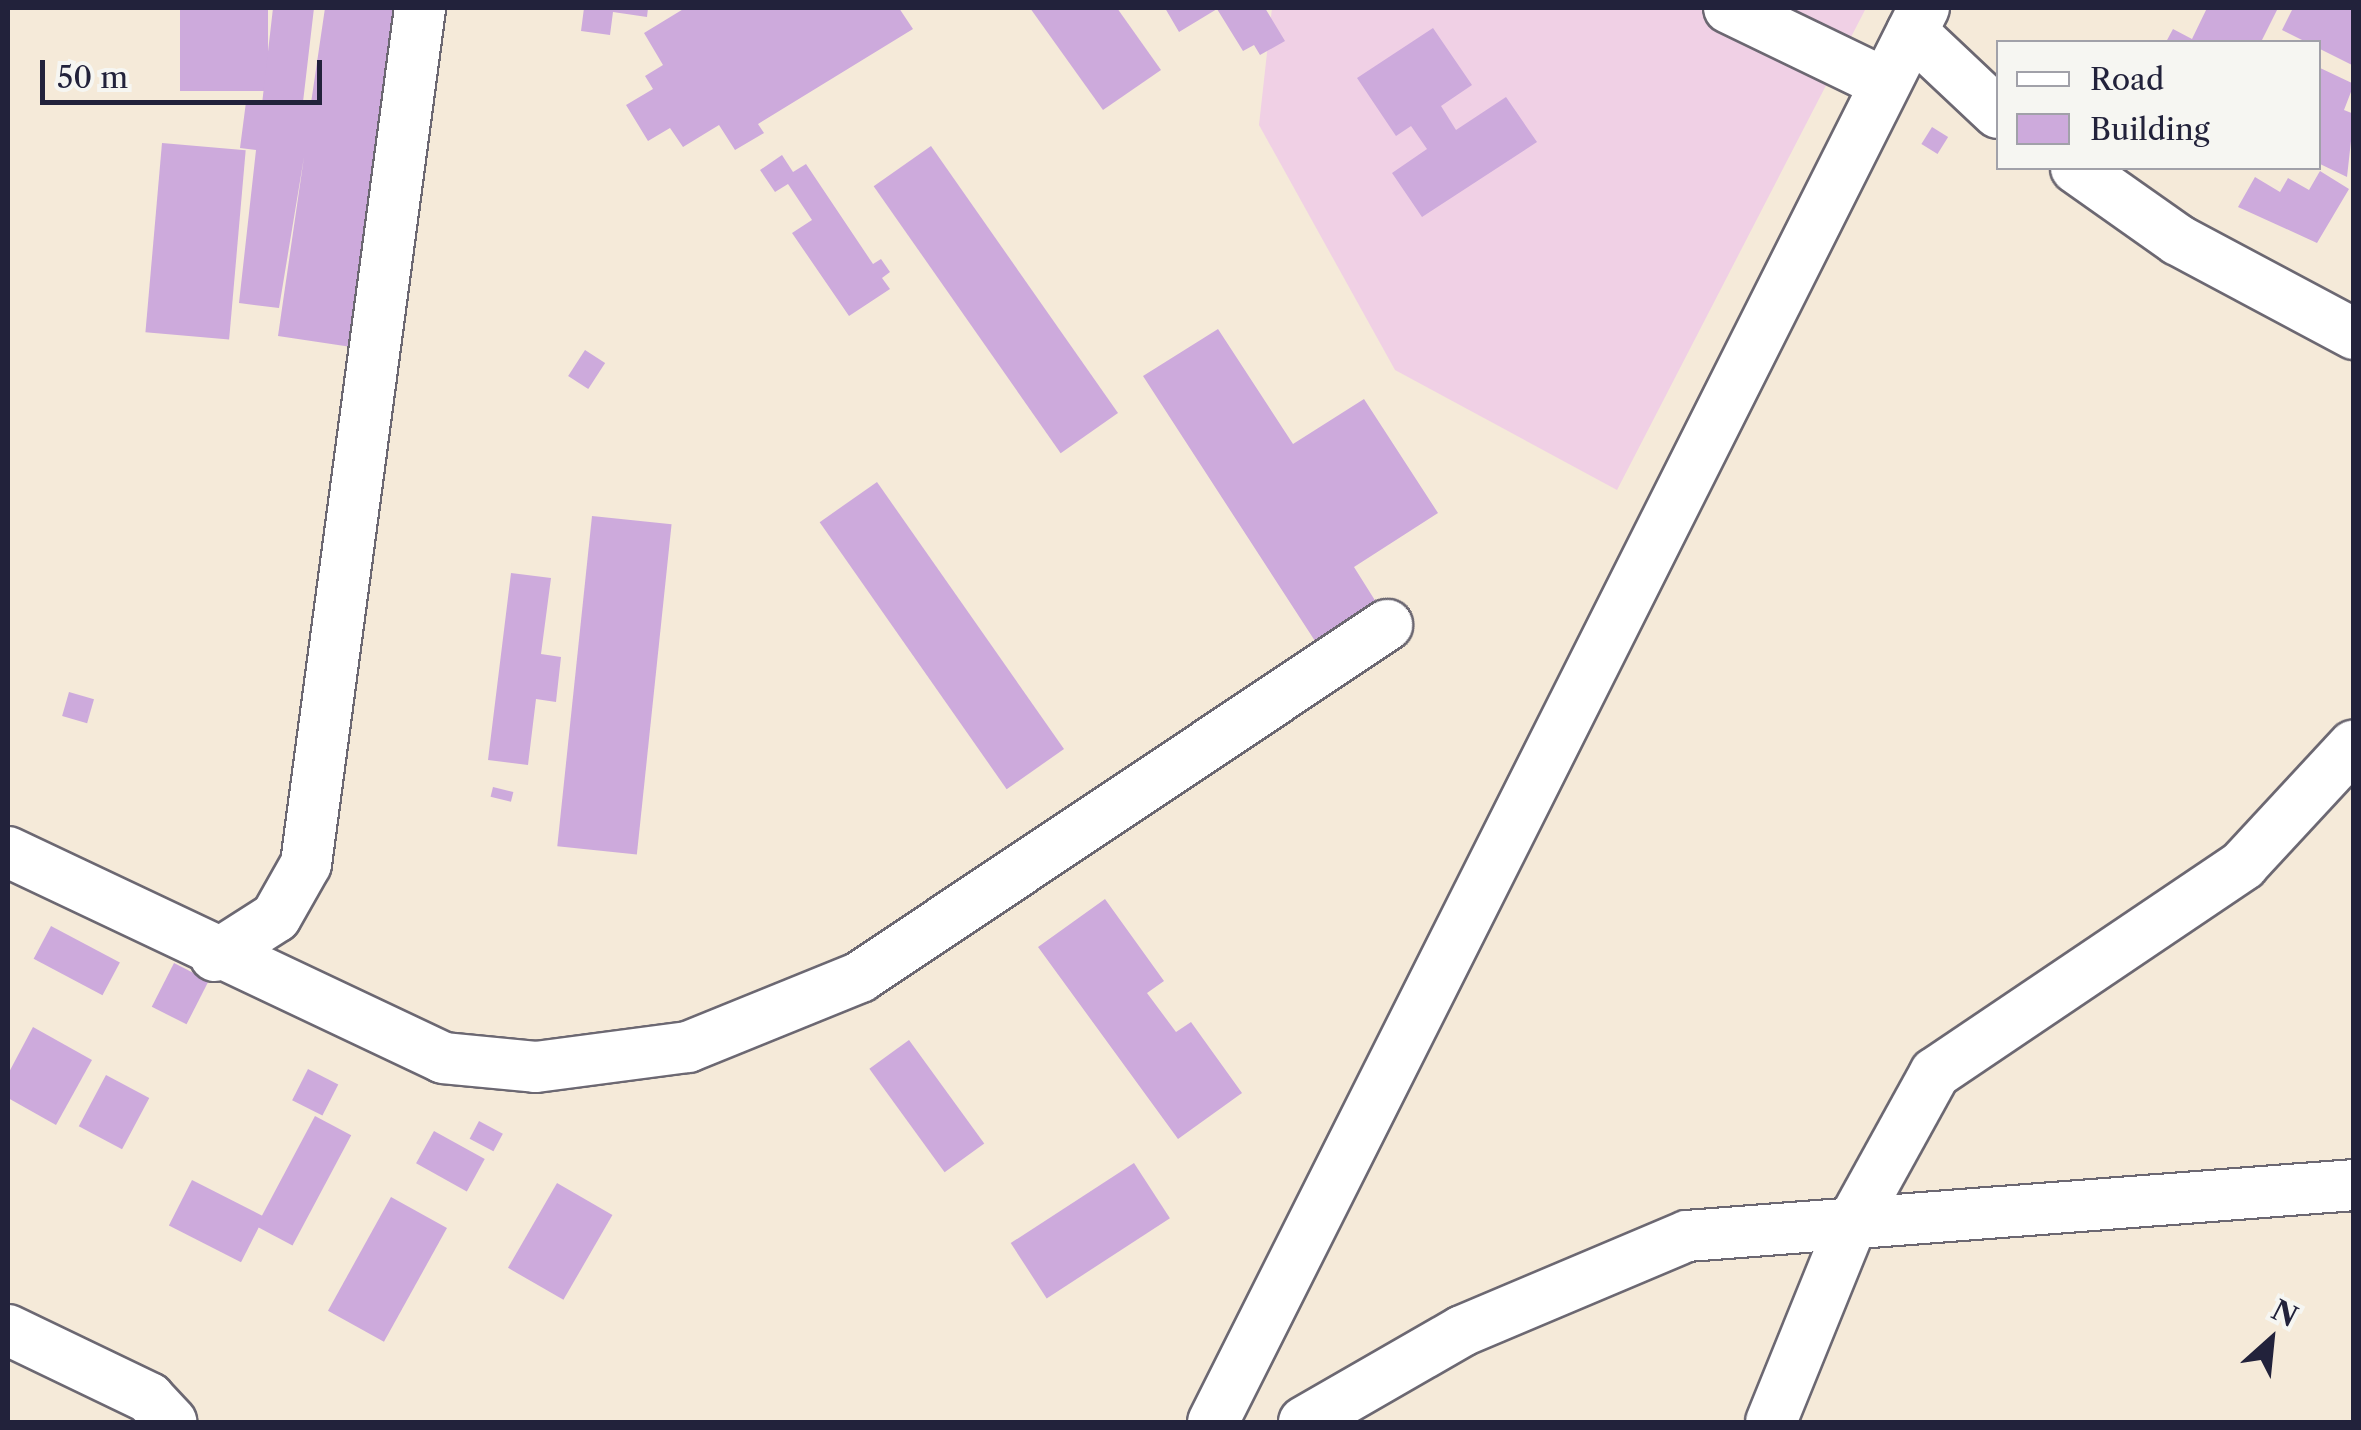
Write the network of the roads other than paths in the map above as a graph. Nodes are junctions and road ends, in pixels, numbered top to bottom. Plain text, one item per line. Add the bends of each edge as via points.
1 (420, 8) edge
2 (1728, 8) edge
3 (1918, 20) edge
4 (1884, 83) junction
5 (1996, 110) edge
6 (2079, 170) edge
7 (2354, 334) edge
8 (1387, 625) dead end
9 (2354, 745) edge
10 (8, 852) edge
11 (215, 956) junction
12 (2354, 1184) edge
13 (1850, 1227) junction
14 (8, 1330) edge
15 (171, 1422) edge
16 (1212, 1422) edge
17 (1304, 1422) edge
18 (1772, 1422) edge

1 - 11 street via 306,864 276,917
2 - 4 street
3 - 4 street
3 - 5 street
4 - 16 street
6 - 7 street via 2178,240
8 - 11 street via 860,977 688,1048 536,1067 460,1062
9 - 13 street via 2243,866 1935,1074
10 - 11 street
12 - 13 street
13 - 17 street via 1687,1236 1462,1331
13 - 18 street
14 - 15 street via 149,1398

